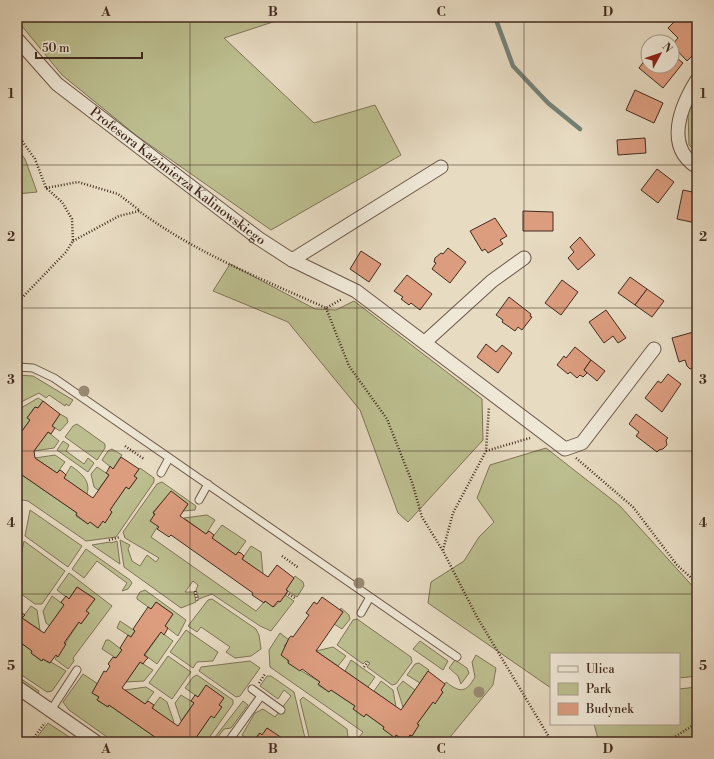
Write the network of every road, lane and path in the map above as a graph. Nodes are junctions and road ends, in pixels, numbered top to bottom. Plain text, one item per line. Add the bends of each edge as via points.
1 (17, 39) edge
2 (697, 80) edge
3 (17, 134) edge
4 (441, 167) dead end
5 (697, 167) edge
6 (46, 188) junction
7 (140, 211) junction
8 (73, 241) junction
9 (524, 258) dead end
10 (292, 260) junction
11 (356, 291) junction
12 (17, 304) edge
13 (326, 308) junction
14 (425, 342) junction
15 (654, 349) dead end
16 (17, 367) edge
17 (490, 392) junction
18 (545, 434) junction
19 (125, 446) dead end
20 (565, 449) junction
21 (486, 451) junction
22 (169, 458) junction
23 (144, 459) dead end
24 (161, 473) dead end
25 (208, 484) junction
26 (199, 500) dead end
27 (120, 537) dead end
28 (109, 540) dead end
29 (443, 551) junction
30 (282, 556) dead end
31 (299, 568) dead end
32 (697, 583) edge
33 (195, 591) dead end
34 (286, 593) dead end
35 (370, 597) junction
36 (295, 598) dead end
37 (198, 602) dead end
38 (361, 613) dead end
39 (457, 656) dead end
40 (368, 662) dead end
41 (364, 667) dead end
42 (76, 670) dead end
43 (265, 674) dead end
44 (17, 687) edge
45 (255, 687) joint
46 (261, 696) junction
47 (51, 710) junction
48 (281, 710) dead end
49 (697, 723) edge
50 (44, 724) dead end
51 (30, 742) edge
52 (96, 742) edge
53 (228, 742) edge
54 (552, 742) edge
55 (673, 742) edge

1 - 10 street, Profesora Kazimierza Kalinowskiego via 57,84 258,238
2 - 5 street via 688,94 679,120 678,141 687,160
3 - 6 path via 35,159
4 - 10 street
6 - 7 path via 78,182 118,194
6 - 8 path via 62,202 72,219
7 - 8 path via 119,216
7 - 13 path via 159,225 220,259
8 - 12 path via 66,252
9 - 14 street via 492,281
10 - 11 street, Profesora Kazimierza Kalinowskiego
11 - 13 path
11 - 14 street, Profesora Kazimierza Kalinowskiego
13 - 29 path via 349,366 387,419 412,482 422,517
14 - 17 street, Profesora Kazimierza Kalinowskiego
15 - 20 street via 582,443
16 - 22 lane via 33,368 54,378
17 - 18 street, Profesora Kazimierza Kalinowskiego
17 - 21 path
18 - 20 street, Profesora Kazimierza Kalinowskiego
18 - 21 path
19 - 23 path
20 - 32 path via 633,507 677,565
21 - 29 path via 453,512
22 - 24 lane
22 - 25 lane
25 - 26 lane
25 - 35 lane
27 - 28 path
29 - 54 path via 476,616
30 - 31 path
33 - 37 path
34 - 36 path
35 - 38 lane
35 - 39 lane
40 - 41 path
42 - 47 lane
43 - 45 path
44 - 47 street
45 - 46 lane
46 - 48 lane
46 - 53 lane
47 - 52 street
49 - 55 path via 676,736
50 - 51 path

